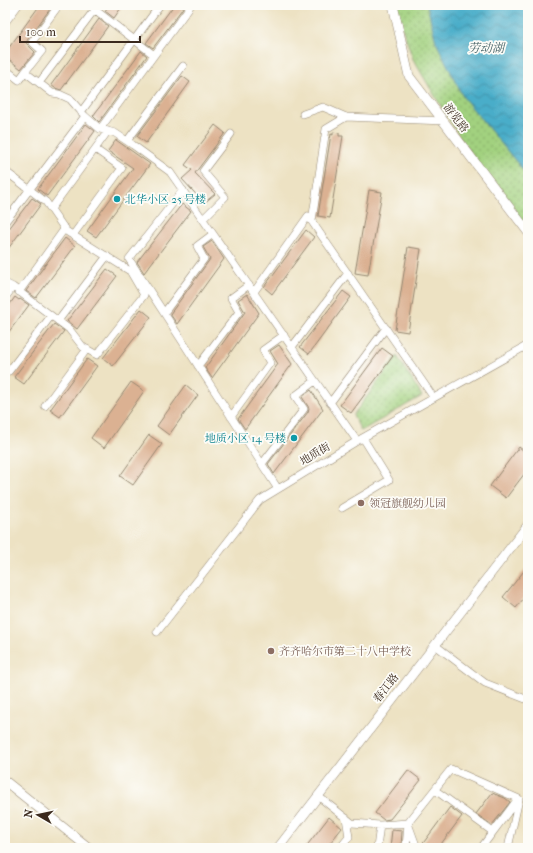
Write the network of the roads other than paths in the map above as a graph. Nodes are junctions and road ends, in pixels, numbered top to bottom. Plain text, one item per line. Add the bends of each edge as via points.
1 (17, 5) edge
2 (59, 5) edge
3 (160, 5) edge
4 (191, 5) edge
5 (393, 5) edge
6 (94, 6) edge
7 (5, 21) edge
8 (134, 40) junction
9 (154, 55) junction
10 (183, 66) dead end
11 (26, 72) junction
12 (7, 74) edge
13 (39, 83) junction
14 (83, 114) junction
15 (303, 114) dead end
16 (346, 117) junction
17 (444, 121) junction
18 (100, 129) junction
19 (108, 131) junction
20 (231, 134) dead end
21 (127, 141) junction
22 (96, 149) junction
23 (5, 171) edge
24 (30, 190) junction
25 (183, 190) junction
26 (51, 209) junction
27 (203, 219) junction
28 (312, 221) junction
29 (5, 222) edge
30 (65, 228) junction
31 (528, 232) edge
32 (213, 234) junction
33 (73, 235) junction
34 (107, 256) junction
35 (348, 273) junction
36 (5, 283) edge
37 (249, 285) junction
38 (16, 289) junction
39 (254, 292) junction
40 (5, 298) edge
41 (164, 314) junction
42 (51, 316) junction
43 (58, 321) junction
44 (386, 328) junction
45 (284, 335) junction
46 (528, 345) edge
47 (292, 347) junction
48 (87, 349) junction
49 (198, 366) junction
50 (9, 371) dead end
51 (315, 381) junction
52 (434, 398) junction
53 (330, 403) junction
54 (45, 406) dead end
55 (231, 417) junction
56 (360, 440) junction
57 (262, 464) junction
58 (278, 489) junction
59 (342, 508) dead end
60 (528, 524) edge
61 (157, 632) dead end
62 (435, 645) junction
63 (528, 700) edge
64 (5, 781) edge
65 (435, 790) junction
66 (318, 796) junction
67 (519, 799) junction
68 (346, 818) junction
69 (408, 823) junction
70 (380, 825) junction
71 (493, 832) junction
72 (349, 837) junction
73 (90, 848) edge
74 (278, 848) edge
75 (340, 848) edge
76 (346, 848) edge
77 (377, 848) edge
78 (406, 848) edge
79 (417, 848) edge
80 (481, 848) edge
81 (508, 848) edge

1 - 7 main road
2 - 11 street via 32,42 42,51
3 - 8 street
4 - 9 street
5 - 17 main road, 游览路 via 409,76
6 - 8 street
6 - 13 street
8 - 9 street
8 - 14 street
9 - 18 street
10 - 21 street
11 - 12 street via 19,80
11 - 13 street
13 - 14 street via 52,93 70,99
14 - 18 street
14 - 24 street
15 - 16 street via 323,107
16 - 17 street
16 - 28 street via 326,129
17 - 31 main road, 游览路
18 - 19 street
19 - 21 street
19 - 22 street
20 - 27 street via 203,171 225,197
21 - 25 street via 170,172
22 - 26 street
22 - 33 street via 122,168
23 - 24 street
24 - 26 street
24 - 29 street
25 - 27 street
25 - 41 street via 129,259
26 - 30 street
27 - 32 street
28 - 35 street
28 - 39 street via 308,216
30 - 33 street
30 - 38 street
32 - 37 street
32 - 41 street via 197,246 204,259
33 - 34 street
34 - 43 street
34 - 48 street via 130,271 144,295 97,355
35 - 44 street
35 - 47 street
36 - 38 street
37 - 39 street
37 - 49 street via 231,298 239,312
38 - 40 street
38 - 42 street
39 - 45 street
41 - 49 street
42 - 43 street
42 - 50 street
43 - 48 street
44 - 52 street
44 - 53 street
45 - 47 street
45 - 55 street via 263,350 270,363
46 - 52 street, 地质街
47 - 51 street
48 - 54 street
49 - 55 street
51 - 53 street
51 - 57 street via 295,396 304,409
52 - 56 street, 地质街
53 - 56 street
55 - 57 street
56 - 58 street, 地质街
56 - 59 street via 389,480
57 - 58 street
58 - 61 street, 地质街 via 260,500
60 - 62 main road, 春江路
62 - 63 street via 485,683
62 - 66 main road, 春江路
64 - 73 main road
65 - 67 street via 451,769
65 - 69 street
65 - 71 street
66 - 68 street
66 - 74 main road, 春江路
67 - 71 street
67 - 81 street
68 - 70 street via 352,823
68 - 72 street
69 - 70 street
69 - 78 street
69 - 79 street
70 - 77 street
71 - 80 street
72 - 75 street
72 - 76 street

